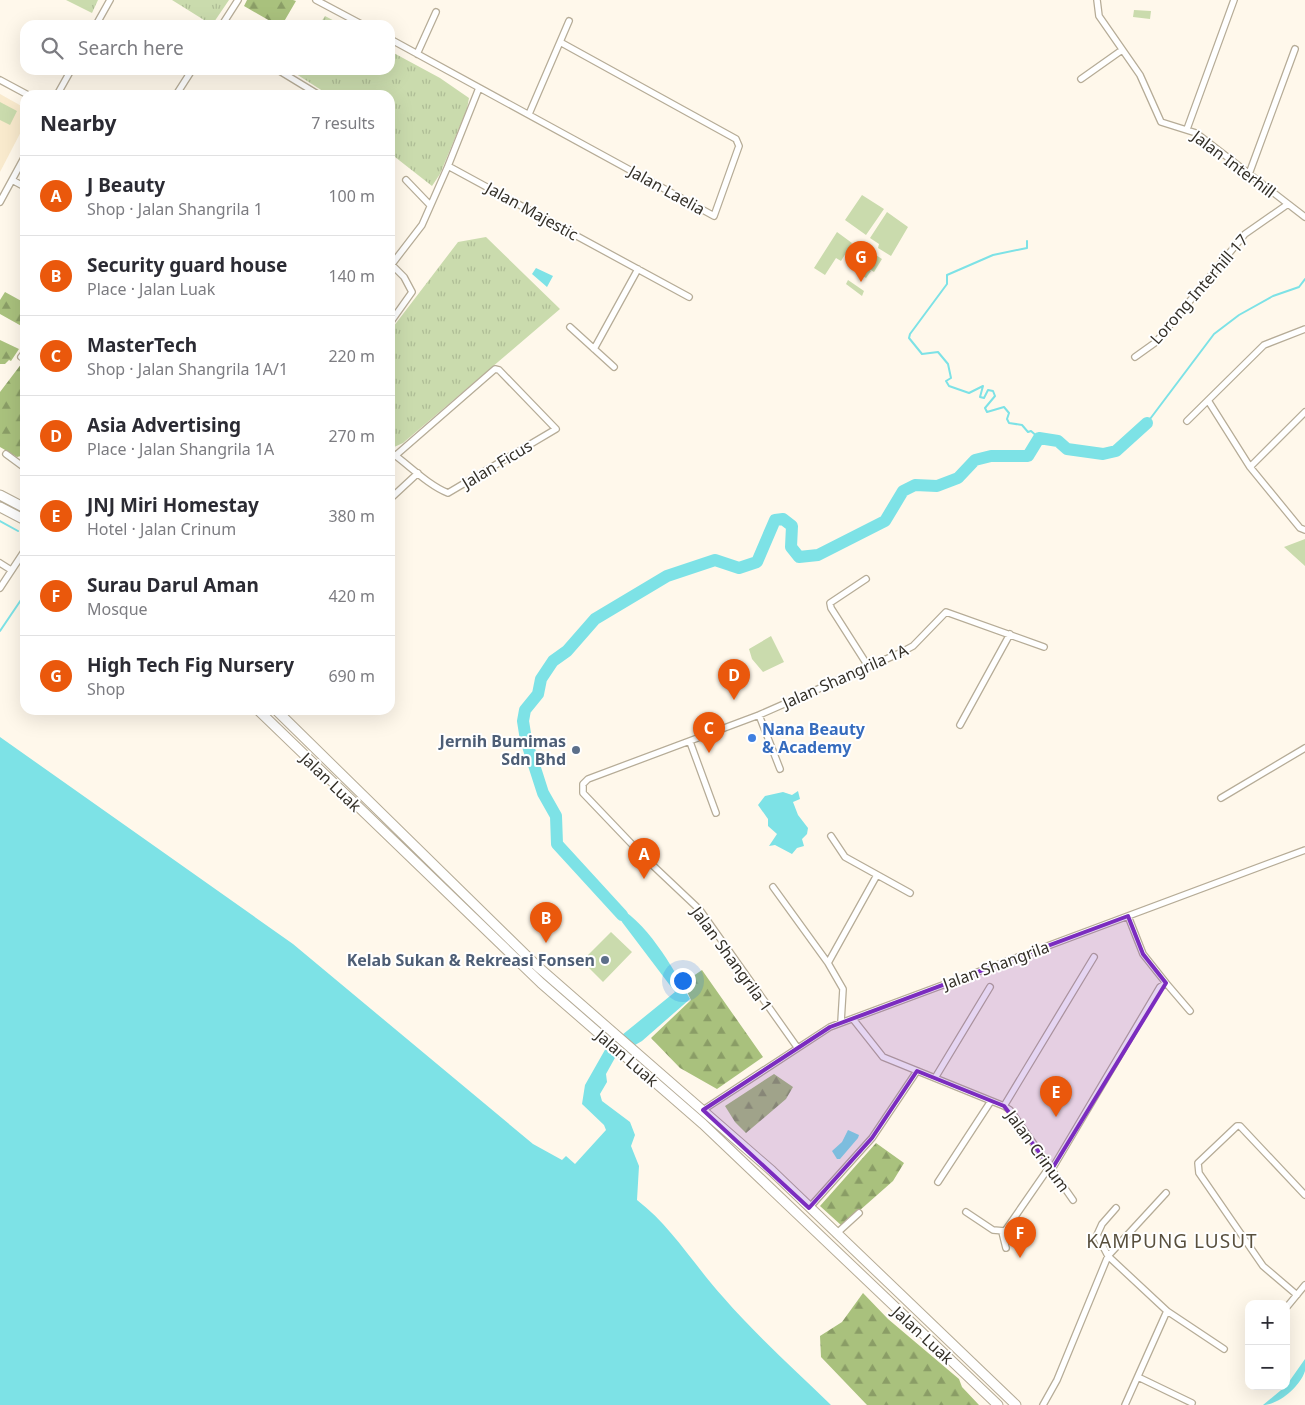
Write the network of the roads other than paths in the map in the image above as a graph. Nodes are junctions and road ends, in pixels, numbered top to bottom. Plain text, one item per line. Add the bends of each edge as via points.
1 (110, 0) edge
2 (238, 0) edge
3 (316, 0) edge
4 (332, 0) edge
5 (1097, 0) edge
6 (1235, 0) edge
7 (329, 7) junction
8 (436, 12) dead end
9 (99, 20) edge
10 (225, 20) edge
11 (354, 20) edge
12 (569, 21) dead end
13 (395, 42) edge
14 (560, 42) junction
15 (1295, 49) dead end
16 (1122, 50) junction
17 (418, 54) junction
18 (68, 75) edge
19 (189, 75) edge
20 (286, 75) edge
21 (1081, 78) dead end
22 (0, 80) edge
23 (479, 88) junction
24 (60, 90) edge
25 (179, 90) edge
26 (311, 90) edge
27 (20, 91) edge
28 (529, 114) junction
29 (1187, 130) junction
30 (20, 165) edge
31 (448, 166) junction
32 (1249, 174) junction
33 (12, 180) junction
34 (406, 180) dead end
35 (20, 184) edge
36 (0, 202) edge
37 (429, 204) junction
38 (1288, 204) junction
39 (1305, 217) edge
40 (395, 259) edge
41 (395, 267) edge
42 (638, 269) junction
43 (689, 297) dead end
44 (395, 316) edge
45 (570, 327) dead end
46 (1305, 329) edge
47 (594, 349) junction
48 (1135, 357) dead end
49 (614, 367) dead end
50 (1209, 402) junction
51 (1305, 412) edge
52 (1187, 421) dead end
53 (395, 452) edge
54 (6, 454) dead end
55 (395, 456) edge
56 (20, 464) edge
57 (1250, 466) junction
58 (418, 473) junction
59 (395, 494) edge
60 (0, 495) edge
61 (20, 505) edge
62 (0, 507) edge
63 (20, 517) edge
64 (1305, 530) edge
65 (20, 557) edge
66 (0, 563) edge
67 (11, 570) junction
68 (866, 579) dead end
69 (0, 588) edge
70 (1010, 634) junction
71 (1044, 647) dead end
72 (868, 666) junction
73 (263, 715) edge
74 (267, 715) edge
75 (281, 715) edge
76 (759, 715) junction
77 (960, 725) dead end
78 (282, 734) junction
79 (690, 742) junction
80 (1305, 748) edge
81 (780, 769) dead end
82 (582, 787) joint
83 (1221, 798) dead end
84 (716, 813) dead end
85 (831, 836) dead end
86 (1305, 850) edge
87 (877, 875) junction
88 (772, 887) dead end
89 (910, 892) dead end
90 (1128, 916) junction
91 (1094, 957) dead end
92 (828, 964) junction
93 (1166, 983) junction
94 (990, 987) dead end
95 (1190, 1011) dead end
96 (853, 1018) junction
97 (841, 1022) junction
98 (600, 1029) junction
99 (797, 1048) junction
100 (917, 1071) junction
101 (935, 1078) junction
102 (991, 1101) junction
103 (1004, 1106) junction
104 (703, 1110) junction
105 (1051, 1168) junction
106 (938, 1182) dead end
107 (1166, 1193) dead end
108 (1305, 1195) edge
109 (1073, 1200) dead end
110 (809, 1208) junction
111 (1116, 1208) dead end
112 (966, 1212) dead end
113 (859, 1213) dead end
114 (1002, 1232) junction
115 (836, 1234) junction
116 (1006, 1248) dead end
117 (1108, 1256) junction
118 (1305, 1285) edge
119 (1298, 1295) junction
120 (1290, 1304) edge
121 (1167, 1311) junction
122 (1224, 1349) dead end
123 (1138, 1377) junction
124 (1192, 1403) dead end
125 (998, 1405) edge
126 (1016, 1405) edge
127 (1042, 1405) edge
128 (1126, 1405) edge

1 - 9 street
2 - 10 street
3 - 7 street
4 - 7 street
5 - 16 street, Jalan Interhill via 1099,16
6 - 29 street
7 - 11 street
8 - 17 street
12 - 14 street
13 - 17 street, Jalan Laelia
14 - 28 street
14 - 28 street, Jalan Laelia via 736,139 739,146 714,216
15 - 32 street
16 - 21 street
16 - 29 street, Jalan Interhill via 1140,75 1161,122
17 - 23 street, Jalan Laelia
18 - 24 street
19 - 25 street
20 - 26 street
22 - 27 street
23 - 28 street, Jalan Laelia
23 - 31 street
29 - 32 street, Jalan Interhill via 1196,133
30 - 33 street
31 - 37 street
31 - 42 street, Jalan Majestic
32 - 38 street, Jalan Interhill
33 - 35 street
33 - 36 street
34 - 37 street
37 - 40 street via 415,237
38 - 39 street, Jalan Interhill
38 - 48 street, Lorong Interhill 17 via 1245,234 1156,342
41 - 44 street via 411,286 412,292
42 - 43 street, Jalan Majestic
42 - 47 street
45 - 47 street
46 - 50 street via 1264,345
47 - 49 street
50 - 52 street
50 - 57 street
51 - 57 street
53 - 58 street, Jalan Ficus via 496,369 556,429 448,494
54 - 56 street
55 - 58 street, Jalan Ficus
57 - 64 street
58 - 59 street
60 - 61 main road
62 - 63 main road
65 - 67 street
66 - 67 street
67 - 69 street
68 - 72 street via 830,603
70 - 71 street, Jalan Shangrila 1A
70 - 72 street, Jalan Shangrila 1A via 946,612 913,646
70 - 77 street
72 - 76 street, Jalan Shangrila 1A
73 - 78 main road, Jalan Luak
74 - 78 main road
75 - 98 main road, Jalan Luak
76 - 79 street, Jalan Shangrila 1A
76 - 81 street
78 - 98 main road, Jalan Luak via 534,976
79 - 82 street, Jalan Shangrila 1A via 588,779
79 - 84 street
80 - 83 street
82 - 99 street, Jalan Shangrila 1 via 583,793 646,860 700,910
85 - 87 street via 845,857
86 - 90 street, Jalan Shangrila
87 - 89 street
87 - 92 street
88 - 92 street
90 - 93 street via 1143,954
90 - 96 street, Jalan Shangrila
91 - 103 street
92 - 97 street via 843,989
93 - 95 street
93 - 105 street via 1160,987
94 - 101 street
96 - 97 street, Jalan Shangrila
96 - 100 street, Jalan Crinum via 883,1057
97 - 99 street, Jalan Shangrila
98 - 104 main road, Jalan Luak via 640,1056
98 - 125 main road, Jalan Luak via 633,1064 703,1124
99 - 104 street, Jalan Shangrila
100 - 101 street, Jalan Crinum
100 - 110 street via 872,1138
101 - 102 street, Jalan Crinum
102 - 103 street, Jalan Crinum
102 - 106 street
103 - 105 street, Jalan Crinum
104 - 110 main road, Jalan Luak
105 - 109 street, Jalan Crinum
105 - 114 street via 1009,1227
107 - 117 street
108 - 119 street via 1240,1126 1198,1163 1199,1173 1263,1266
110 - 115 main road, Jalan Luak
111 - 117 street via 1097,1235
112 - 114 street via 993,1230
113 - 115 street
114 - 116 street
115 - 126 main road, Jalan Luak
117 - 121 street
117 - 127 street via 1057,1380
118 - 119 street
119 - 120 street
121 - 122 street
121 - 123 street
123 - 124 street
123 - 128 street

